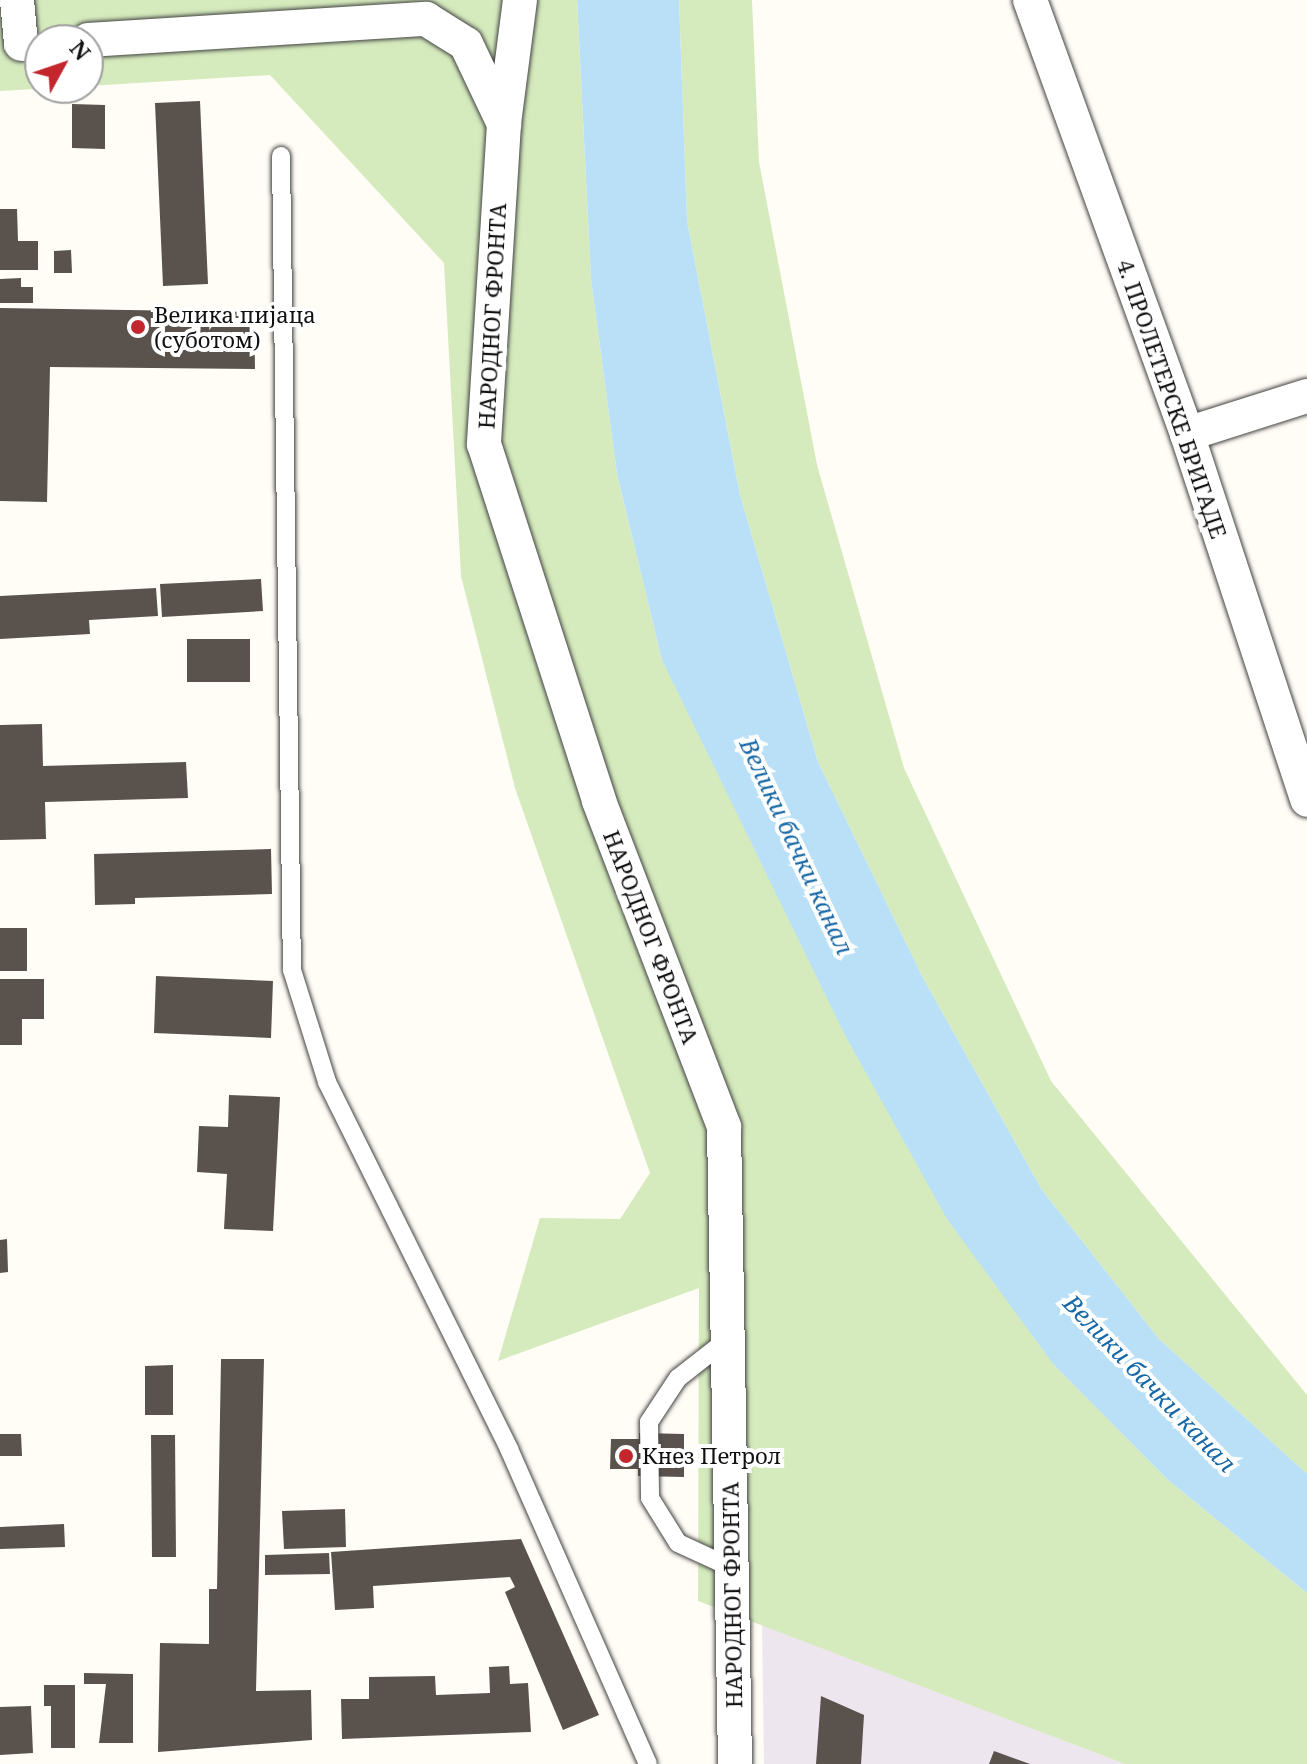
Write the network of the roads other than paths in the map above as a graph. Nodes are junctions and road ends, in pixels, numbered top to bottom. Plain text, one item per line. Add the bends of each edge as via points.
1 (17, 0) edge
2 (520, 0) edge
3 (1030, 0) edge
4 (104, 39) edge
5 (20, 44) edge
6 (504, 124) junction
7 (281, 156) dead end
8 (1307, 396) edge
9 (1187, 434) junction
10 (1307, 800) edge
11 (728, 1339) junction
12 (732, 1568) junction
13 (648, 1764) edge
14 (735, 1764) edge

1 - 5 street
2 - 6 street, НАРОДНОГ ФРОНТА
3 - 9 street, 4. ПРОЛЕТЕРСКЕ БРИГАДЕ
4 - 6 street via 426,19 466,44
6 - 11 street, НАРОДНОГ ФРОНТА via 484,444 599,801 724,1127
7 - 13 lane via 292,970 333,1095 509,1449
8 - 9 street
9 - 10 street, 4. ПРОЛЕТЕРСКЕ БРИГАДЕ
11 - 12 street, НАРОДНОГ ФРОНТА
11 - 12 lane via 678,1378 649,1422 650,1498 678,1543
12 - 14 street, НАРОДНОГ ФРОНТА

